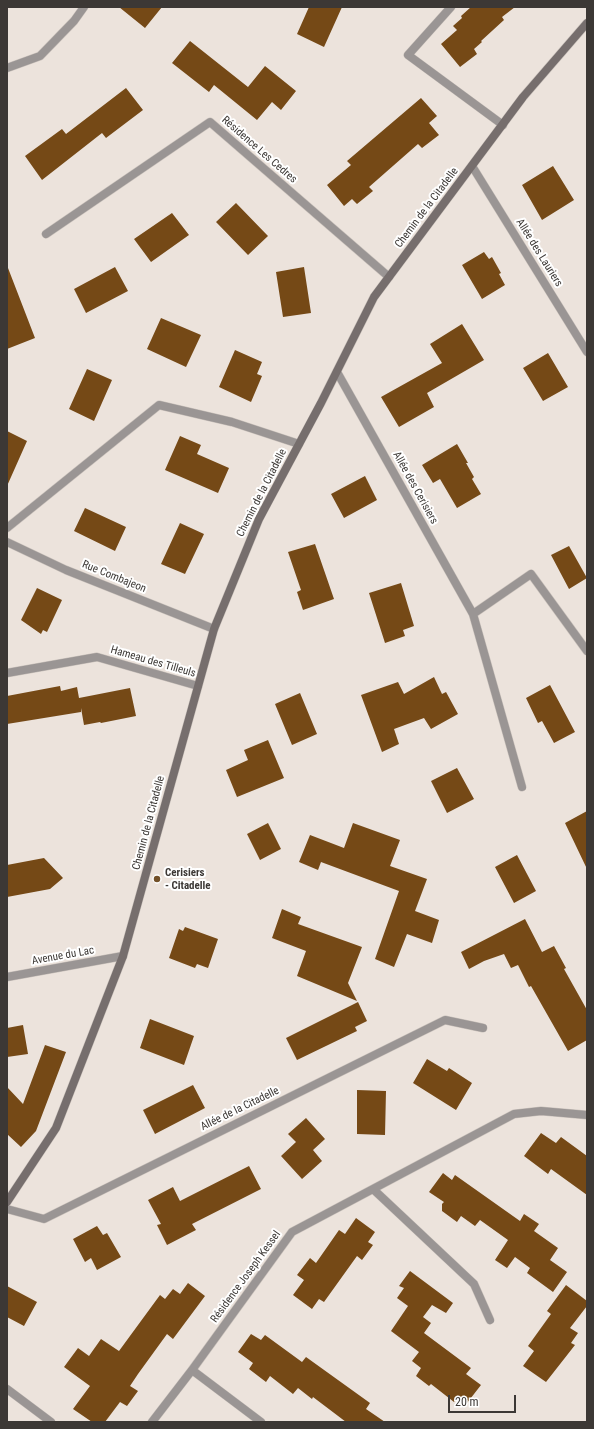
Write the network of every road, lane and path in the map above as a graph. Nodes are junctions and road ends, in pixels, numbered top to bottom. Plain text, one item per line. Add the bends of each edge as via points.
1 (84, 7) edge
2 (451, 7) edge
3 (587, 24) edge
4 (7, 68) edge
5 (503, 125) junction
6 (472, 166) junction
7 (46, 234) dead end
8 (389, 277) junction
9 (587, 352) edge
10 (337, 372) junction
11 (300, 444) junction
12 (7, 528) edge
13 (7, 542) edge
14 (473, 614) junction
15 (214, 630) junction
16 (587, 651) edge
17 (7, 673) edge
18 (198, 686) junction
19 (522, 786) dead end
20 (123, 956) junction
21 (7, 977) edge
22 (483, 1028) dead end
23 (587, 1115) edge
24 (373, 1189) junction
25 (7, 1202) edge
26 (7, 1209) edge
27 (490, 1320) dead end
28 (192, 1370) junction
29 (7, 1390) edge
30 (44, 1419) edge
31 (51, 1422) edge
32 (152, 1422) edge
33 (261, 1422) edge

1 - 4 street via 40,56
2 - 5 street via 408,55
3 - 5 street, Chemin de la Citadelle via 523,97
5 - 6 street, Chemin de la Citadelle
6 - 8 street, Chemin de la Citadelle
6 - 9 street, Allée des Lauriers
7 - 8 street, Résidence Les Cedres via 210,122
8 - 10 street, Chemin de la Citadelle via 374,297
10 - 11 street, Chemin de la Citadelle
10 - 14 street, Allée des Cerisiers
11 - 12 street, Chemin de la Citadelle via 232,422 159,405
11 - 15 street, Chemin de la Citadelle via 259,519
13 - 15 street, Rue Combajeon via 66,570
14 - 16 street via 531,574
14 - 19 street, Allée des Cerisiers
15 - 18 street, Chemin de la Citadelle
17 - 18 street, Hameau des Tilleuls via 97,657
18 - 20 street, Chemin de la Citadelle
20 - 21 street, Avenue du Lac
20 - 25 street, Chemin de la Citadelle via 56,1128
22 - 26 street, Allée de la Citadelle via 445,1020 44,1219
23 - 24 street, Résidence Joseph Kessel via 541,1111 514,1114
24 - 27 street via 474,1284
24 - 28 street, Résidence Joseph Kessel via 292,1232
28 - 32 street, Résidence Joseph Kessel
28 - 33 street
29 - 30 street
30 - 31 street

